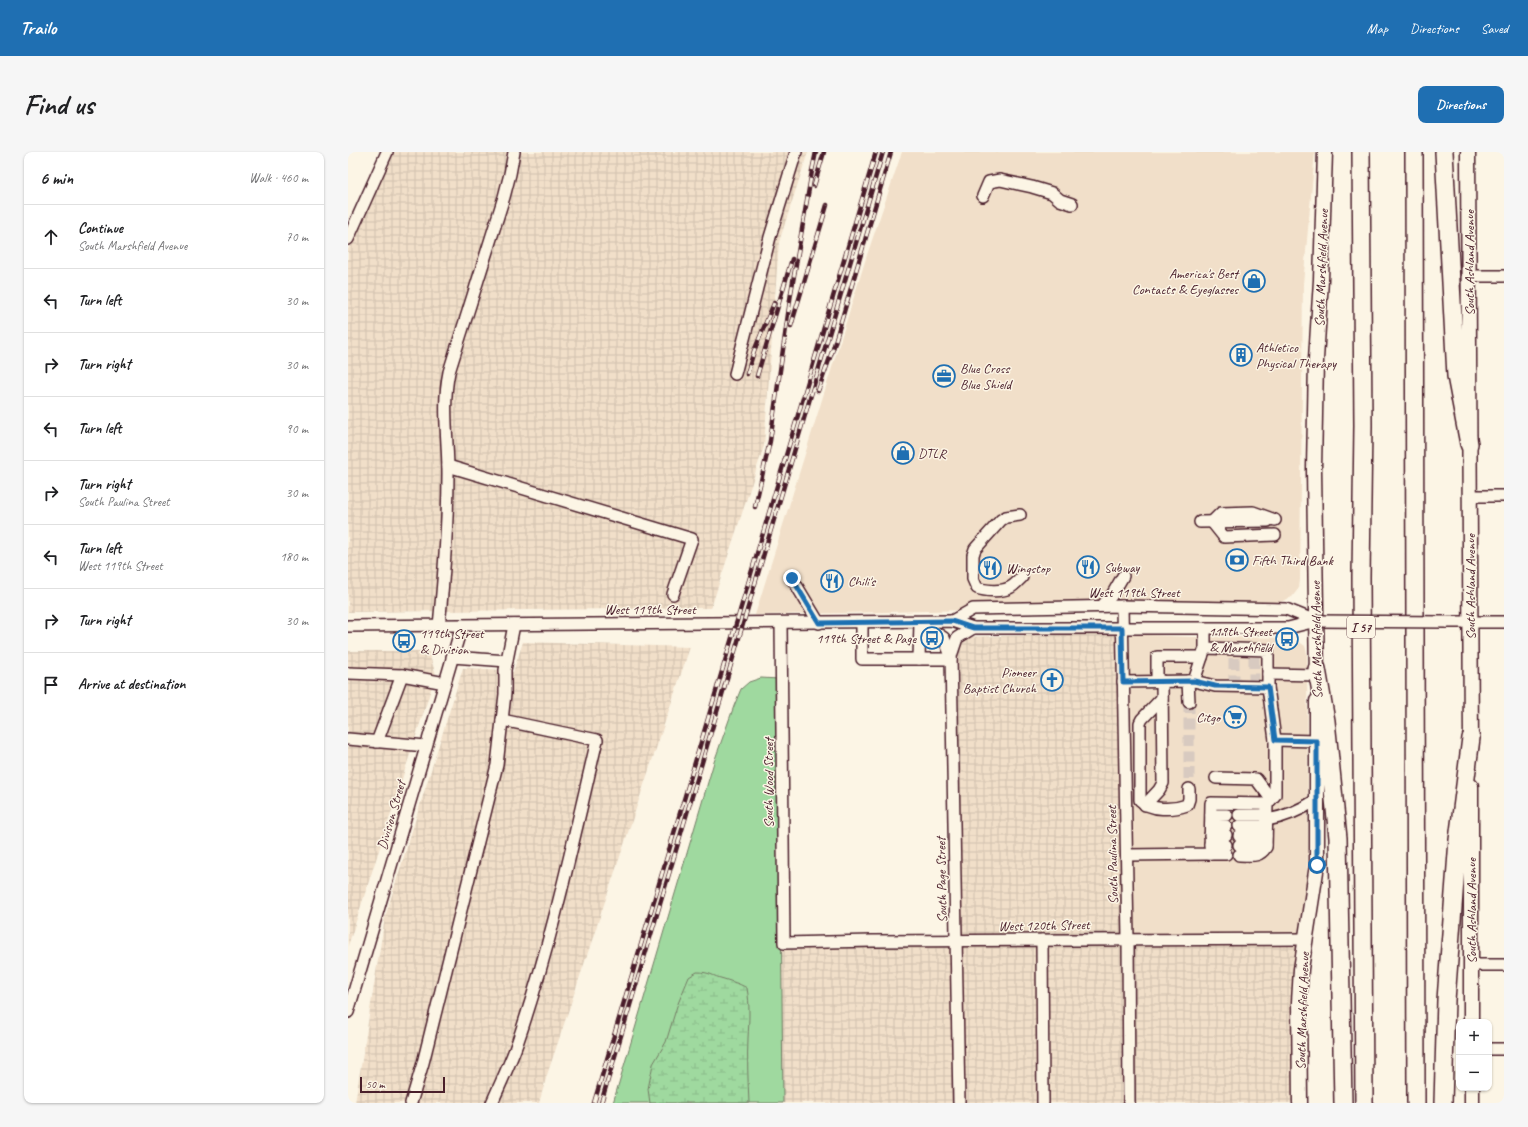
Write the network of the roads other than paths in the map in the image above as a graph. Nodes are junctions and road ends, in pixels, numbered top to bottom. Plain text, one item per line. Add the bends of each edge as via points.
1 (387, 152) edge
2 (514, 152) edge
3 (796, 152) edge
4 (1325, 152) edge
5 (1362, 152) edge
6 (1414, 152) edge
7 (1444, 152) edge
8 (1468, 152) edge
9 (983, 196) dead end
10 (1072, 204) dead end
11 (348, 239) edge
12 (1469, 276) junction
13 (1504, 276) edge
14 (735, 374) dead end
15 (1470, 444) junction
16 (448, 466) junction
17 (1470, 496) junction
18 (1504, 496) edge
19 (1020, 515) dead end
20 (1200, 522) dead end
21 (1215, 526) junction
22 (1123, 576) dead end
23 (1022, 577) dead end
24 (792, 578) dead end
25 (673, 594) dead end
26 (1102, 606) junction
27 (1122, 606) junction
28 (952, 621) junction
29 (862, 622) junction
30 (920, 622) junction
31 (1316, 622) junction
32 (1471, 622) junction
33 (1504, 622) edge
34 (781, 623) junction
35 (819, 623) junction
36 (462, 625) junction
37 (514, 625) junction
38 (348, 626) edge
39 (439, 626) junction
40 (973, 628) junction
41 (1122, 628) junction
42 (1205, 628) junction
43 (1203, 653) junction
44 (951, 657) junction
45 (452, 658) junction
46 (919, 659) junction
47 (507, 661) junction
48 (1317, 672) junction
49 (348, 673) edge
50 (402, 674) junction
51 (1268, 674) junction
52 (1159, 681) junction
53 (1191, 681) junction
54 (1123, 682) junction
55 (445, 683) junction
56 (1268, 687) junction
57 (1162, 698) junction
58 (1188, 702) tunnel mouth
59 (502, 720) junction
60 (1471, 738) junction
61 (348, 739) edge
62 (1275, 740) junction
63 (1317, 741) junction
64 (377, 742) junction
65 (426, 746) junction
66 (1216, 778) dead end
67 (1189, 789) tunnel mouth
68 (1318, 799) junction
69 (1269, 801) junction
70 (1146, 805) junction
71 (1266, 829) junction
72 (1211, 835) junction
73 (1226, 835) junction
74 (1239, 835) junction
75 (1126, 855) junction
76 (1128, 939) junction
77 (1305, 939) junction
78 (1042, 940) junction
79 (957, 941) junction
80 (784, 944) joint
81 (1471, 964) junction
82 (1504, 964) edge
83 (348, 1012) edge
84 (1472, 1019) edge
85 (1492, 1049) edge
86 (1504, 1049) edge
87 (1472, 1091) edge
88 (411, 1103) edge
89 (492, 1103) edge
90 (959, 1103) edge
91 (1043, 1103) edge
92 (1129, 1103) edge
93 (1300, 1103) edge
94 (1342, 1103) edge
95 (1364, 1103) edge
96 (1416, 1103) edge
97 (1443, 1103) edge
98 (1472, 1103) edge

1 - 11 street
2 - 16 street via 505,191 449,372 445,405
3 - 14 street via 770,237
4 - 31 main road, South Marshfield Avenue via 1314,461
5 - 95 highway, I 57
6 - 96 highway
7 - 15 highway via 1456,376
8 - 12 main road, South Ashland Avenue
9 - 10 street via 989,182 1000,180 1051,200
12 - 13 street
12 - 15 main road, South Ashland Avenue
15 - 17 main road, South Ashland Avenue
16 - 25 street via 692,539
16 - 39 street via 448,516
17 - 18 street
17 - 32 main road, South Ashland Avenue
19 - 23 street via 1001,520 978,544 973,555 973,579 977,588 1003,590
20 - 21 street
21 - 21 street via 1221,513 1253,512 1275,528 1224,537
22 - 26 street
24 - 35 street
26 - 27 street, West 119th Street
26 - 28 street, West 119th Street via 973,609
27 - 31 street, West 119th Street via 1286,610
27 - 41 street, South Paulina Street
28 - 30 street, West 119th Street
28 - 40 street, West 119th Street
29 - 30 street, West 119th Street
29 - 35 street, West 119th Street
29 - 46 street via 862,659
30 - 44 street, South Page Street via 944,638
30 - 46 street
31 - 32 street, West 119th Street, bridge
31 - 42 street, West 119th Street via 1288,628
31 - 48 main road, South Marshfield Avenue
32 - 33 street, West 119th Street
32 - 60 main road, South Ashland Avenue
34 - 35 street, West 119th Street
34 - 37 street, West 119th Street
34 - 80 street, South Wood Street
36 - 37 street, West 119th Street
36 - 39 street, West 119th Street
36 - 45 street, Division Street
37 - 47 street
38 - 39 street, West 119th Street
40 - 41 street, West 119th Street
40 - 44 street, South Page Street via 957,638
41 - 42 street, West 119th Street
41 - 54 street, South Paulina Street
42 - 43 street
43 - 51 street via 1254,653 1268,650
43 - 52 street via 1157,657
43 - 53 street
44 - 46 street
44 - 79 street, South Page Street
45 - 47 street
45 - 55 street, Division Street
47 - 59 street
48 - 51 street
48 - 63 main road, South Marshfield Avenue
48 - 94 highway via 1326,721 1338,838
49 - 50 street
50 - 55 street
50 - 64 street
51 - 56 street
52 - 53 street
52 - 54 street
52 - 57 street
53 - 56 street via 1215,686 1254,684
53 - 58 street
54 - 75 street, South Paulina Street
55 - 65 street, Division Street
56 - 62 street
57 - 70 street via 1163,783
57 - 70 street via 1140,723 1140,800
59 - 88 street via 495,772
59 - 89 street via 597,740 560,898 531,1000 516,1046
60 - 81 main road, South Ashland Avenue
60 - 97 highway via 1456,863 1446,1000
61 - 64 street
62 - 63 street
62 - 69 street via 1275,795
63 - 68 main road, South Marshfield Avenue
64 - 65 street
65 - 83 street, Division Street
66 - 69 street via 1256,779
67 - 70 street via 1187,805 1178,808 1154,808
68 - 71 street
68 - 77 main road, South Marshfield Avenue via 1317,865
69 - 71 street
69 - 72 street via 1211,803
71 - 74 street
71 - 74 street
71 - 74 street via 1263,852 1257,855
72 - 73 street
72 - 73 street
72 - 73 street
72 - 75 street
75 - 76 street, South Paulina Street
76 - 77 street, West 120th Street
76 - 78 street, West 120th Street
76 - 92 street, South Paulina Street
77 - 93 main road, South Marshfield Avenue via 1299,1002
78 - 79 street, West 120th Street
78 - 91 street
79 - 80 street, West 120th Street
79 - 90 street, South Page Street
81 - 82 street
81 - 84 main road, South Ashland Avenue
85 - 86 street
87 - 98 main road

